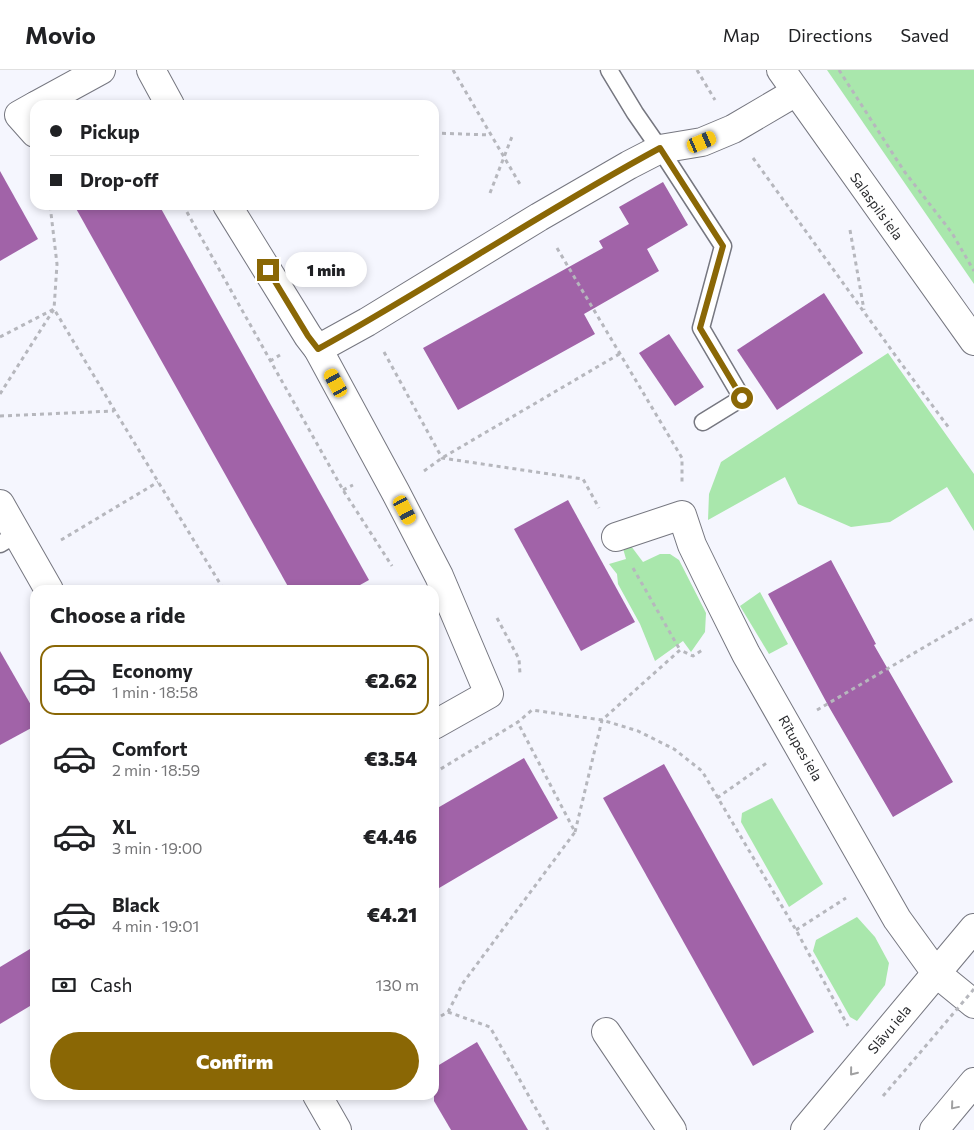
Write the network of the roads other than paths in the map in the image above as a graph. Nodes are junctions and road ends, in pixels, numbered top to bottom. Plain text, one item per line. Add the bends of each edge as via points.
1 (101, 70) edge
2 (151, 70) edge
3 (609, 70) edge
4 (788, 81) edge
5 (47, 100) edge
6 (167, 100) edge
7 (30, 109) edge
8 (30, 127) edge
9 (660, 148) junction
10 (230, 210) edge
11 (974, 341) edge
12 (318, 349) junction
13 (704, 422) dead end
14 (0, 504) edge
15 (616, 537) road end
16 (8, 539) edge
17 (46, 585) edge
18 (439, 722) edge
19 (974, 928) edge
20 (936, 973) junction
21 (974, 1004) edge
22 (606, 1032) dead end
23 (974, 1082) edge
24 (320, 1100) edge
25 (337, 1130) edge
26 (672, 1130) edge
27 (805, 1130) edge
28 (934, 1130) edge

1 - 5 main road
2 - 6 main road
3 - 9 lane
4 - 9 main road via 733,129 702,142
4 - 11 main road, Salaspils iela
7 - 8 main road via 20,115
9 - 12 main road
9 - 13 lane via 723,246 700,328 742,398
10 - 12 main road
12 - 18 main road via 439,576 489,694
14 - 16 main road
15 - 20 main road, Rītupes iela via 682,515 692,545 746,654 897,919
16 - 17 main road via 30,558
19 - 20 main road, Slāvu iela
20 - 21 main road, Rītupes iela
20 -> 27 main road, Slāvu iela
22 - 26 main road
23 -> 28 main road
24 - 25 main road

